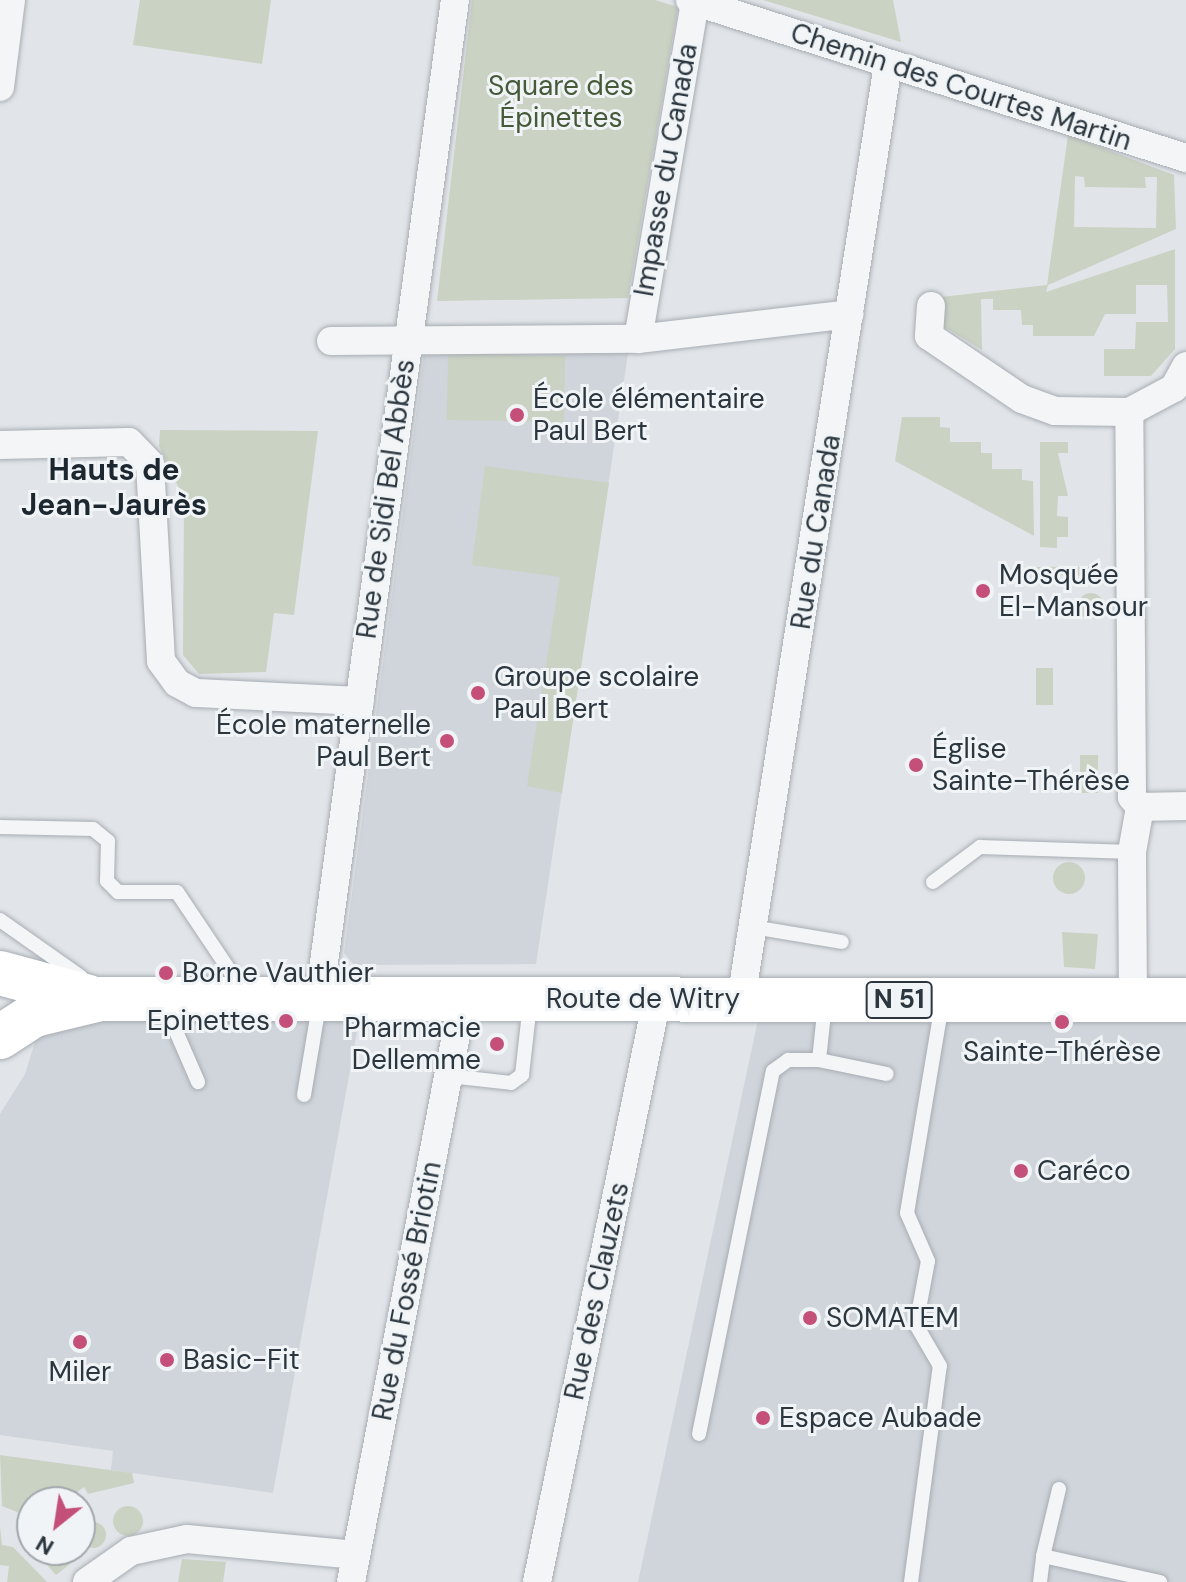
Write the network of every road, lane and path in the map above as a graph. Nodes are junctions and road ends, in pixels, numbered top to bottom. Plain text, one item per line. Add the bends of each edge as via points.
1 (11, 0) edge
2 (455, 0) edge
3 (693, 1) edge
4 (888, 65) junction
5 (0, 87) edge
6 (1186, 158) edge
7 (931, 306) dead end
8 (850, 314) junction
9 (638, 339) junction
10 (331, 341) dead end
11 (407, 342) junction
12 (1182, 381) edge
13 (1129, 412) junction
14 (0, 445) edge
15 (360, 701) junction
16 (1186, 806) edge
17 (1140, 807) junction
18 (0, 827) edge
19 (1132, 852) junction
20 (933, 882) dead end
21 (0, 920) edge
22 (753, 927) junction
23 (842, 942) dead end
24 (0, 973) edge
25 (133, 999) junction
26 (248, 999) junction
27 (319, 999) junction
28 (463, 999) junction
29 (531, 999) junction
30 (657, 999) junction
31 (741, 1000) junction
32 (825, 1000) junction
33 (943, 1000) junction
34 (1133, 1000) junction
35 (1186, 1000) edge
36 (0, 1037) edge
37 (819, 1060) junction
38 (887, 1074) dead end
39 (449, 1076) junction
40 (198, 1082) dead end
41 (304, 1095) dead end
42 (699, 1434) dead end
43 (1059, 1489) dead end
44 (1043, 1556) junction
45 (353, 1569) edge
46 (87, 1582) edge
47 (537, 1582) edge
48 (911, 1582) edge
49 (1040, 1582) edge
50 (1160, 1582) edge

1 - 5 street
2 - 11 street, Rue de Sidi Bel Abbès
3 - 4 street, Chemin des Courtes Martin
3 - 9 street, Impasse du Canada
4 - 6 street, Chemin des Courtes Martin
4 - 8 street, Rue du Canada
7 - 13 street via 929,336 1022,399 1055,411
8 - 9 street
8 - 22 street, Rue du Canada
9 - 11 street
10 - 11 street
11 - 15 street, Rue de Sidi Bel Abbès
12 - 13 street
13 - 17 street via 1132,797
14 - 15 street via 129,442 150,464 161,661 177,683 196,693
15 - 27 street, Rue de Sidi Bel Abbès
16 - 17 street
17 - 19 street
18 - 26 lane via 93,829 108,841 107,881 118,892 177,892 189,902
19 - 20 lane via 980,847
19 - 34 street
21 - 25 lane via 47,958
22 - 23 lane
22 - 31 street, Rue du Canada
24 - 25 main road, Route de Witry / N 51
25 - 26 main road, Route de Witry / N 51
25 - 36 main road, Route de Witry / N 51 via 34,1015
25 - 40 lane
26 - 27 main road, Route de Witry / N 51
27 - 28 main road, Route de Witry / N 51
27 - 41 lane
28 - 29 main road, Route de Witry / N 51
28 - 39 street, Rue du Fossé Briotin
29 - 30 main road, Route de Witry / N 51
29 - 39 lane via 522,1075 511,1083
30 - 31 main road, Route de Witry / N 51
30 - 47 street, Rue des Clauzets
31 - 32 main road, Route de Witry / N 51
32 - 33 main road, Route de Witry / N 51
32 - 37 lane
33 - 34 main road, Route de Witry / N 51
33 - 48 lane via 907,1213 928,1261 916,1325 940,1366
34 - 35 main road, Route de Witry / N 51
37 - 38 lane
37 - 42 lane via 788,1060 773,1071
39 - 45 street, Rue du Fossé Briotin
43 - 44 lane
44 - 49 lane
44 - 50 lane
45 - 46 street via 187,1539 131,1551

